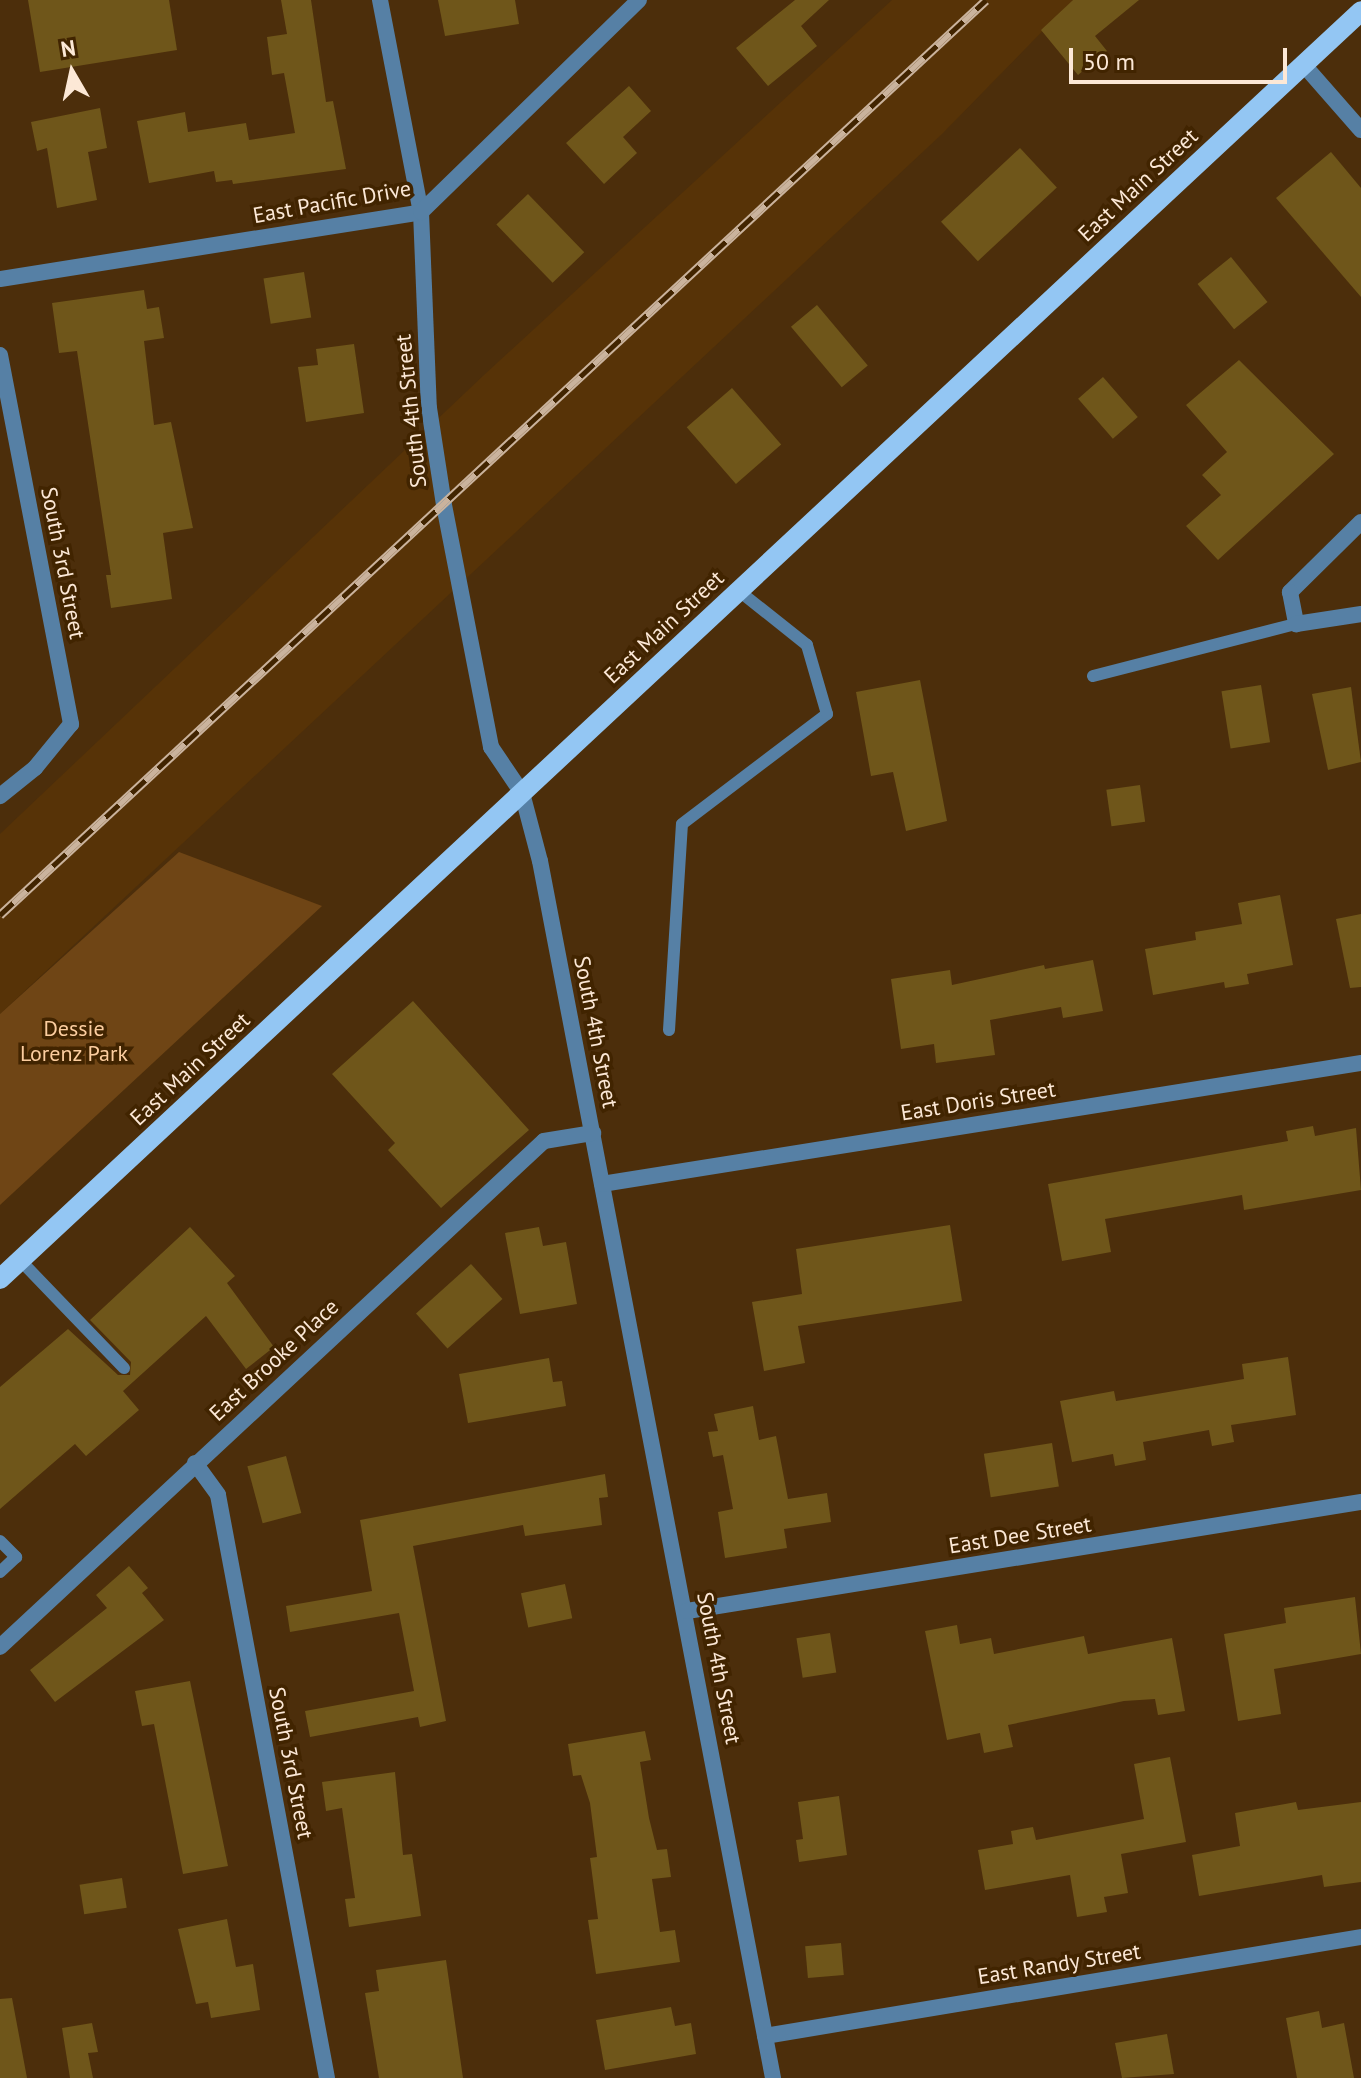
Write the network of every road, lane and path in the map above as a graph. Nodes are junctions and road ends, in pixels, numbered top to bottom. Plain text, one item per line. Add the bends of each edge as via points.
1 (380, 0) edge
2 (636, 1) edge
3 (1361, 11) edge
4 (1303, 64) junction
5 (1361, 130) edge
6 (421, 212) junction
7 (0, 279) edge
8 (0, 355) edge
9 (1361, 522) edge
10 (739, 591) junction
11 (1361, 614) edge
12 (1296, 624) junction
13 (1093, 676) dead end
14 (522, 793) junction
15 (0, 796) edge
16 (669, 1030) dead end
17 (1361, 1063) edge
18 (593, 1133) junction
19 (602, 1184) junction
20 (20, 1260) junction
21 (0, 1279) edge
22 (124, 1368) dead end
23 (195, 1463) junction
24 (1361, 1502) edge
25 (0, 1541) edge
26 (0, 1572) edge
27 (687, 1611) junction
28 (0, 1647) edge
29 (1361, 1937) edge
30 (765, 2036) junction
31 (327, 2078) edge
32 (773, 2078) edge

1 - 6 street, South 4th Street
2 - 6 street, East Pacific Drive
3 - 4 main road, East Main Street
4 - 5 street
4 - 10 main road, East Main Street
6 - 7 street, East Pacific Drive
6 - 14 street, South 4th Street via 429,408 444,505 491,747
8 - 15 street, South 3rd Street via 71,724 35,768
9 - 12 street via 1290,592
10 - 14 main road, East Main Street
10 - 16 lane via 807,645 827,714 682,824
11 - 12 street
12 - 13 lane
14 - 18 street, South 4th Street
14 - 20 main road, East Main Street
17 - 19 street, East Doris Street
18 - 19 street, South 4th Street
18 - 23 street, East Brooke Place via 544,1141
19 - 27 street, South 4th Street
20 - 21 main road, East Main Street
20 - 22 lane
23 - 28 street, East Brooke Place
23 - 31 street, South 3rd Street via 218,1495
24 - 27 street, East Dee Street
25 - 26 lane via 16,1557
27 - 30 street, South 4th Street
29 - 30 street, East Randy Street
30 - 32 street, South 4th Street

